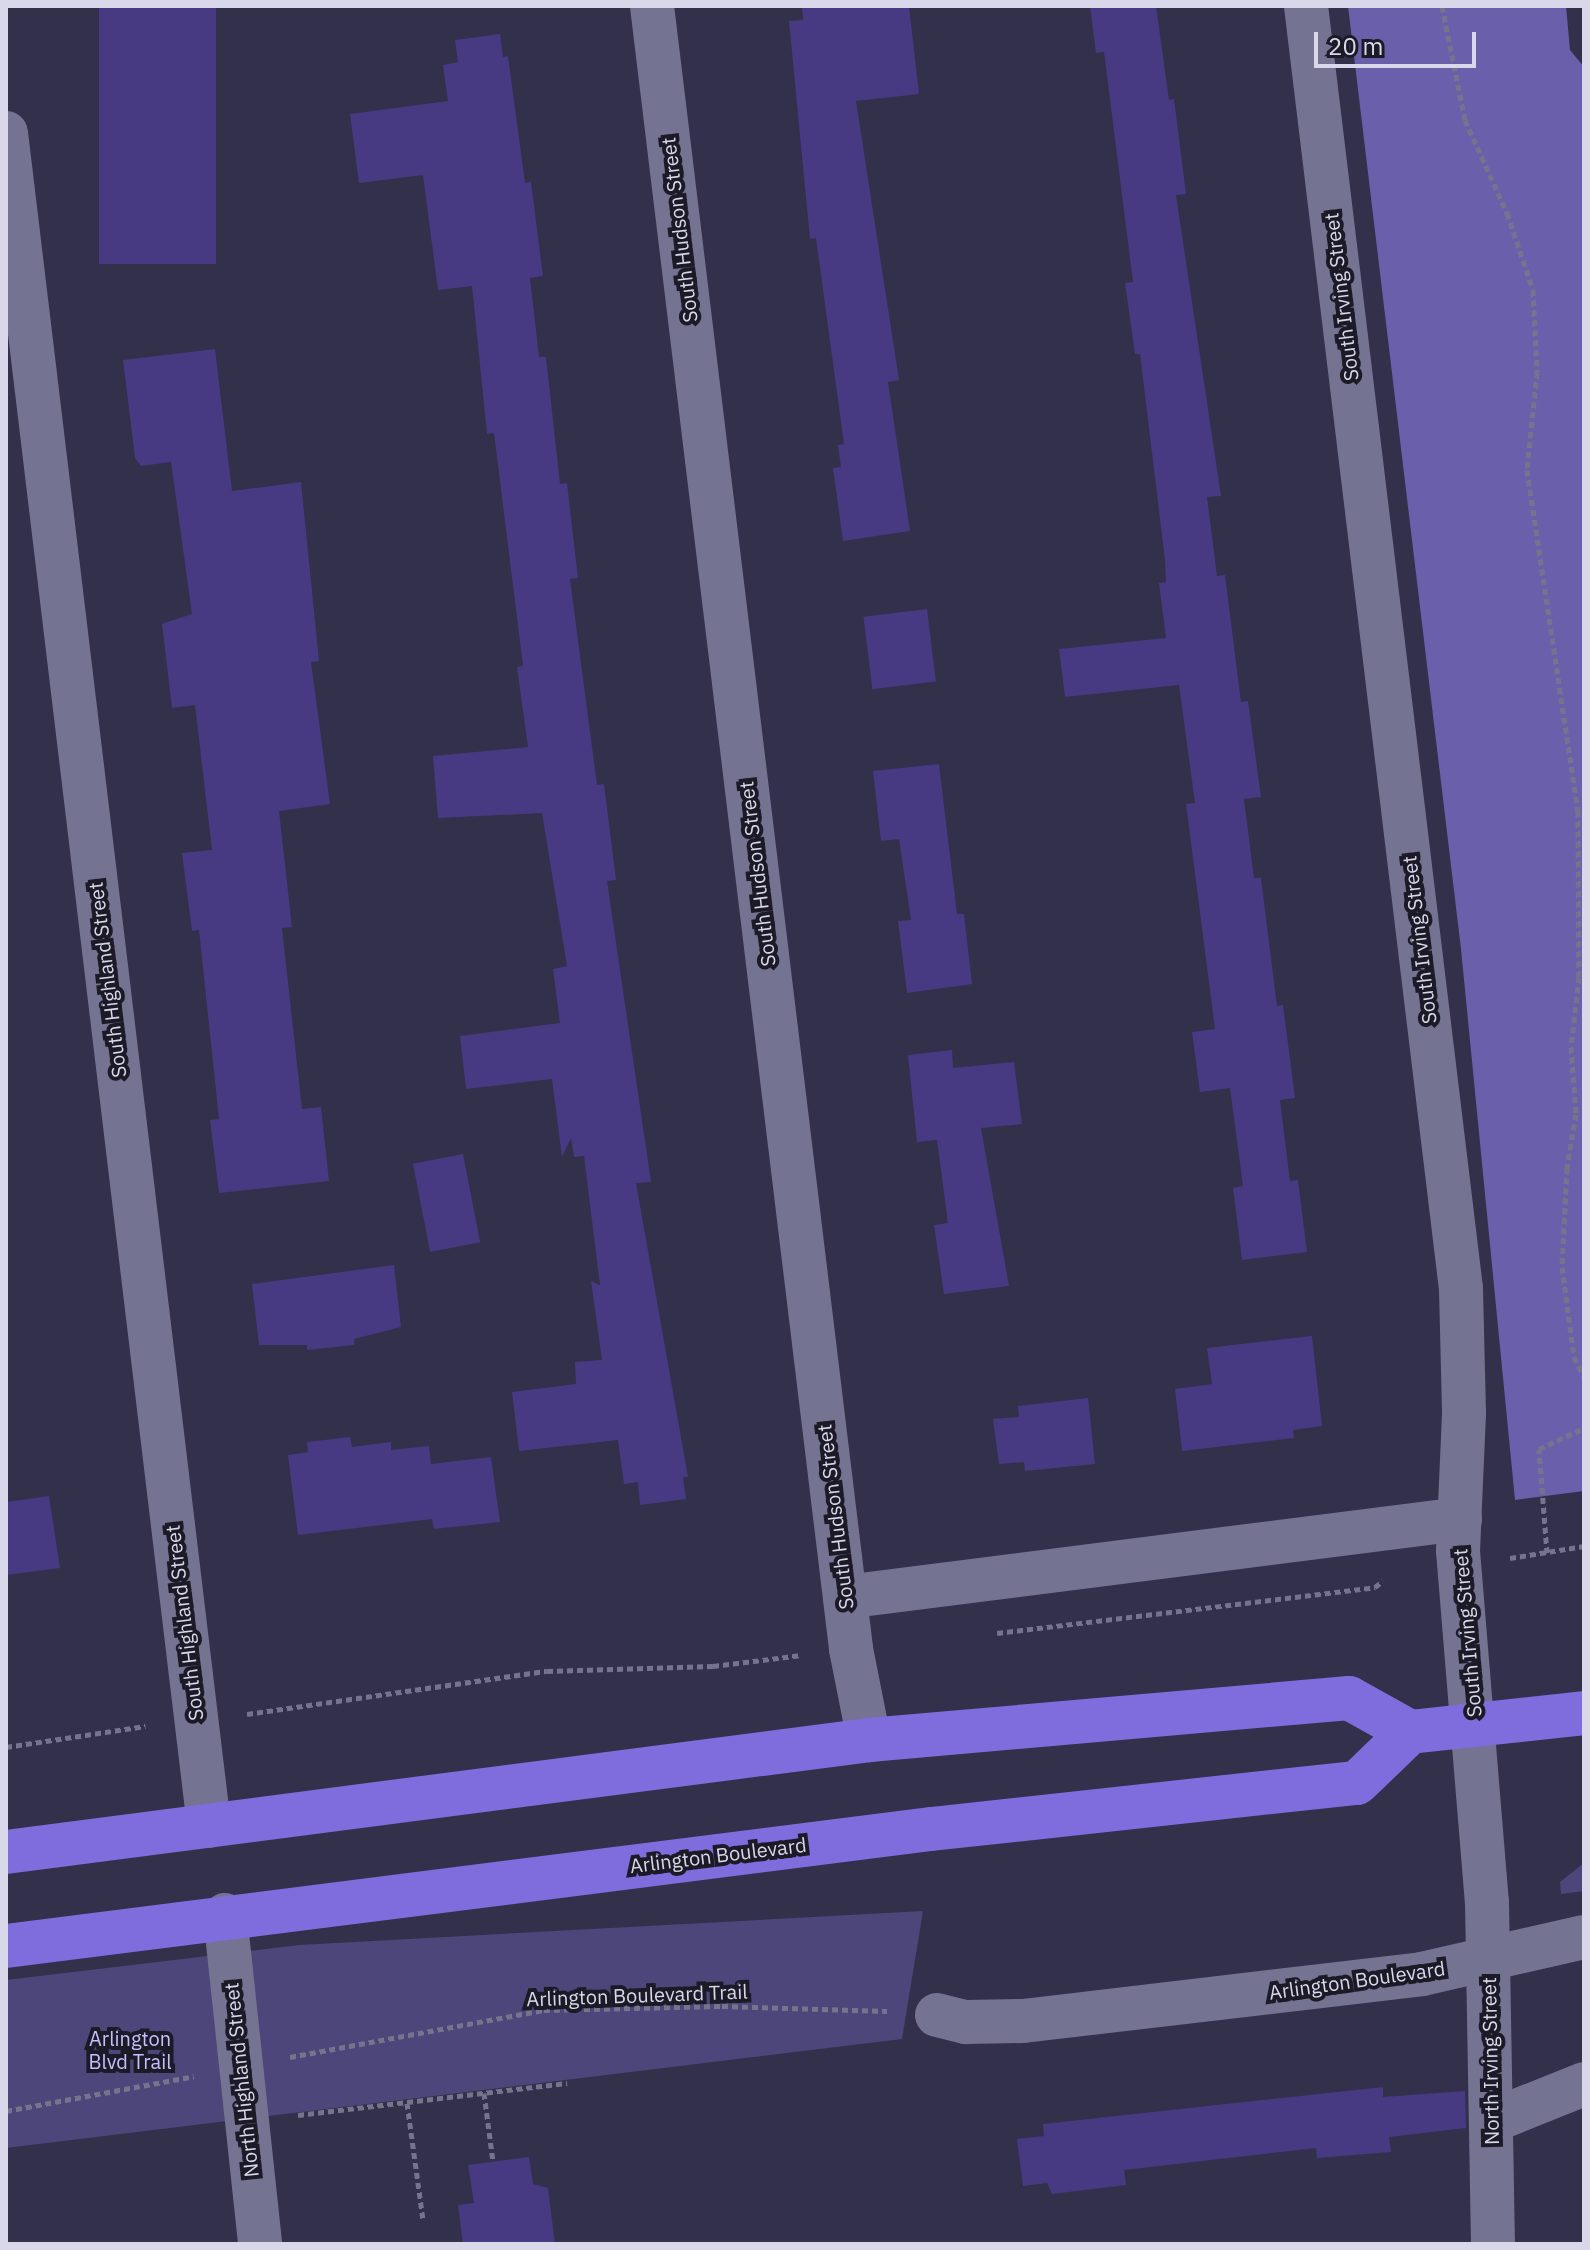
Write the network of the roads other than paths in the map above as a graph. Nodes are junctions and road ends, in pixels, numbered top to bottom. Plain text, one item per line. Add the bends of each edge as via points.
1 (652, 6) edge
2 (1306, 6) edge
3 (6, 133) edge
4 (1460, 1519) junction
5 (845, 1597) junction
6 (1581, 1713) edge
7 (1475, 1726) junction
8 (1410, 1732) junction
9 (869, 1740) junction
10 (209, 1826) junction
11 (6, 1852) edge
12 (1485, 1877) joint
13 (225, 1915) junction
14 (1584, 1937) edge
15 (6, 1946) edge
16 (1487, 1959) junction
17 (937, 2015) road end
18 (1584, 2084) edge
19 (1492, 2121) junction
20 (260, 2244) edge
21 (1493, 2244) edge

1 - 5 street, South Hudson Street
2 - 4 street, South Irving Street via 1461,1289
3 - 10 street, South Highland Street
4 - 5 street
4 - 7 street, South Irving Street via 1458,1551
5 - 9 street, South Hudson Street
6 - 7 highway
7 - 8 highway
7 - 12 street, South Irving Street
8 - 9 highway via 1349,1698
8 - 13 highway, Arlington Boulevard via 1357,1783 916,1830
9 - 10 highway
10 - 11 highway
12 - 16 street, North Irving Street
13 - 15 highway, Arlington Boulevard
13 - 20 street, North Highland Street
14 - 16 street, Arlington Boulevard
16 - 17 street, Arlington Boulevard via 1422,1974 1023,2021 966,2022
16 - 19 street, North Irving Street
18 - 19 street
19 - 21 street, North Irving Street

